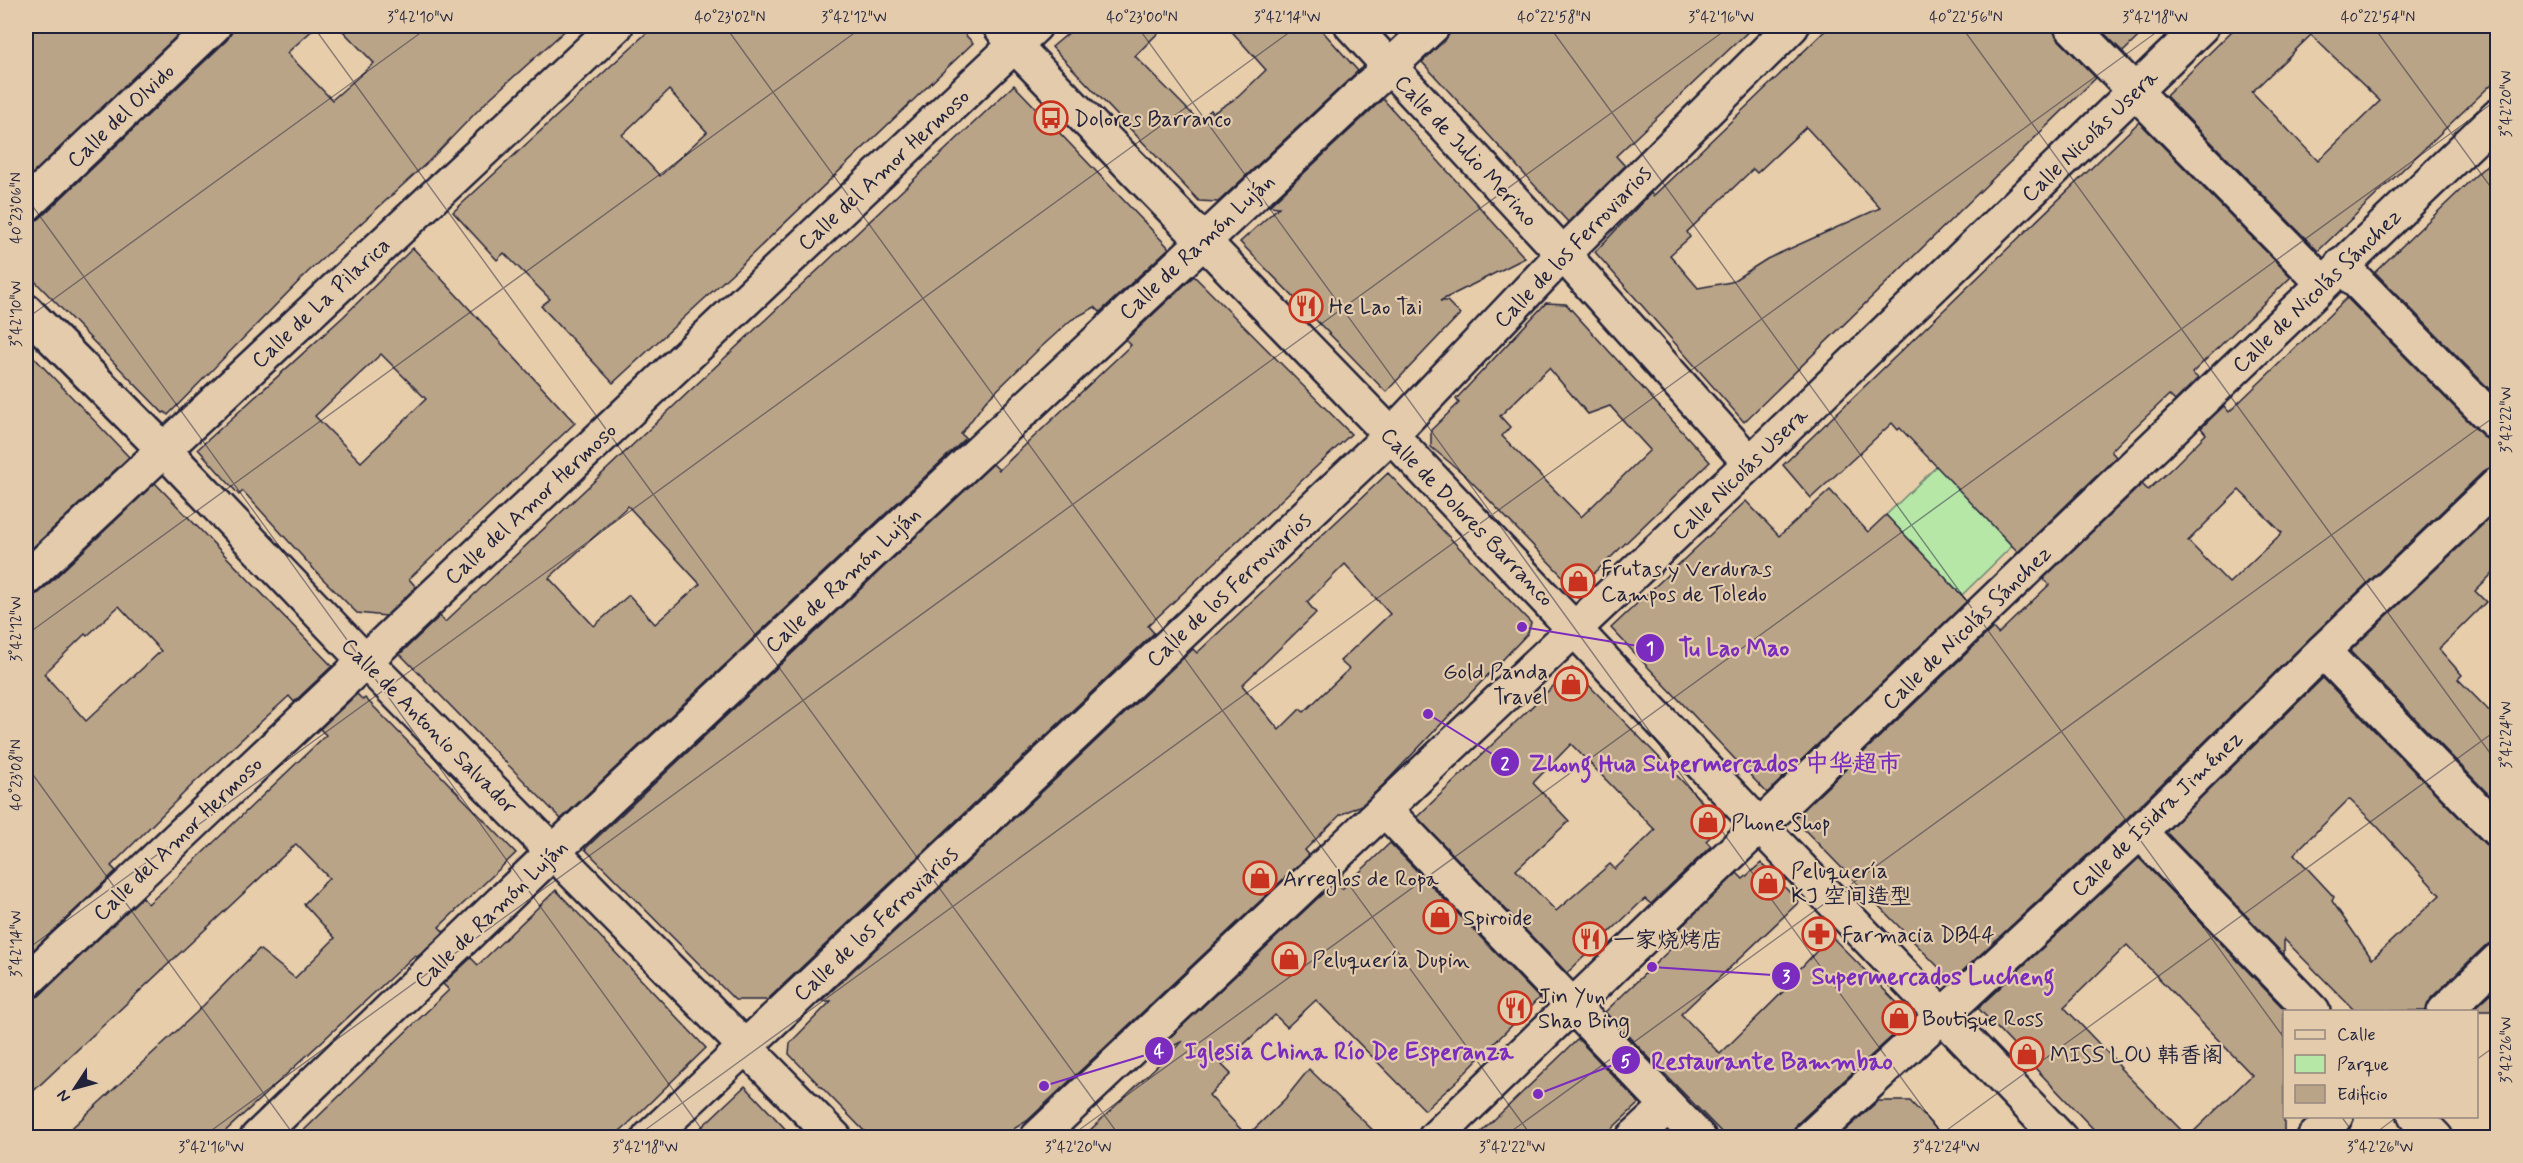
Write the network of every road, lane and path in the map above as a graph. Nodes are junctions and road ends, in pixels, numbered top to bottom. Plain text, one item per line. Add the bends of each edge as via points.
1 (214, 26) edge
2 (616, 26) edge
3 (1352, 26) edge
4 (1433, 26) edge
5 (1792, 26) edge
6 (2071, 26) edge
7 (2202, 26) edge
8 (1016, 32) edge
9 (1389, 67) junction
10 (2133, 92) junction
11 (2498, 116) edge
12 (26, 205) edge
13 (1201, 241) junction
14 (1563, 254) junction
15 (2332, 274) junction
16 (26, 311) edge
17 (2498, 425) edge
18 (1391, 435) junction
19 (164, 448) junction
20 (1750, 463) junction
21 (2498, 484) edge
22 (26, 579) edge
23 (1576, 629) junction
24 (2323, 651) junction
25 (364, 660) junction
26 (1384, 810) junction
27 (1760, 826) junction
28 (2498, 831) edge
29 (2140, 832) junction
30 (554, 851) junction
31 (2498, 960) edge
32 (26, 982) edge
33 (1571, 1006) junction
34 (2312, 1010) edge
35 (2445, 1010) edge
36 (1941, 1015) junction
37 (744, 1047) junction
38 (1668, 1106) junction
39 (2334, 1118) edge
40 (2417, 1118) edge
41 (257, 1137) edge
42 (649, 1137) edge
43 (835, 1137) edge
44 (1037, 1137) edge
45 (1435, 1137) edge
46 (1633, 1137) edge
47 (1699, 1137) edge
48 (1810, 1137) edge
49 (2060, 1137) edge
50 (2314, 1137) edge
51 (2436, 1137) edge

1 - 12 street, Calle del Olvido
2 - 19 street, Calle de La Pilarica
3 - 9 street, Calle de Julio Merino
4 - 9 street, Calle de Ramón Luján
5 - 14 street, Calle de los Ferroviarios
6 - 10 street
7 - 10 street, Calle Nicolás Usera
8 - 13 street, Calle de Dolores Barranco
8 - 25 street, Calle del Amor Hermoso
9 - 13 street, Calle de Ramón Luján
9 - 14 street, Calle de Julio Merino
10 - 15 street
10 - 20 street, Calle Nicolás Usera
11 - 15 street, Calle de Nicolás Sánchez
13 - 18 street, Calle de Dolores Barranco
13 - 30 street, Calle de Ramón Luján
14 - 18 street, Calle de los Ferroviarios
14 - 20 street, Calle de Julio Merino
15 - 17 street
15 - 27 street, Calle de Nicolás Sánchez
16 - 19 street, Calle de Antonio Salvador
18 - 23 street, Calle de Dolores Barranco
18 - 37 street, Calle de los Ferroviarios
19 - 22 street, Calle de La Pilarica
19 - 25 street, Calle de Antonio Salvador
20 - 23 street, Calle Nicolás Usera
21 - 24 street, Calle de Isidra Jiménez
23 - 26 street, Calle Nicolás Usera
23 - 27 street, Calle de Dolores Barranco
24 - 28 street
24 - 29 street, Calle de Isidra Jiménez
25 - 30 street, Calle de Antonio Salvador
25 - 32 street, Calle del Amor Hermoso
26 - 33 street
26 - 44 street, Calle Nicolás Usera
27 - 33 street, Calle de Nicolás Sánchez
27 - 36 street, Calle de Dolores Barranco
29 - 34 street
29 - 36 street, Calle de Isidra Jiménez
30 - 37 street, Calle de Antonio Salvador
30 - 41 street, Calle de Ramón Luján
31 - 35 street
33 - 38 street
33 - 45 street, Calle de Nicolás Sánchez
36 - 48 street, Calle de Isidra Jiménez
36 - 49 street, Calle de Dolores Barranco
37 - 42 street, Calle de los Ferroviarios
37 - 43 street, Calle de Antonio Salvador
38 - 46 street
38 - 47 street
39 - 50 street
40 - 51 street

